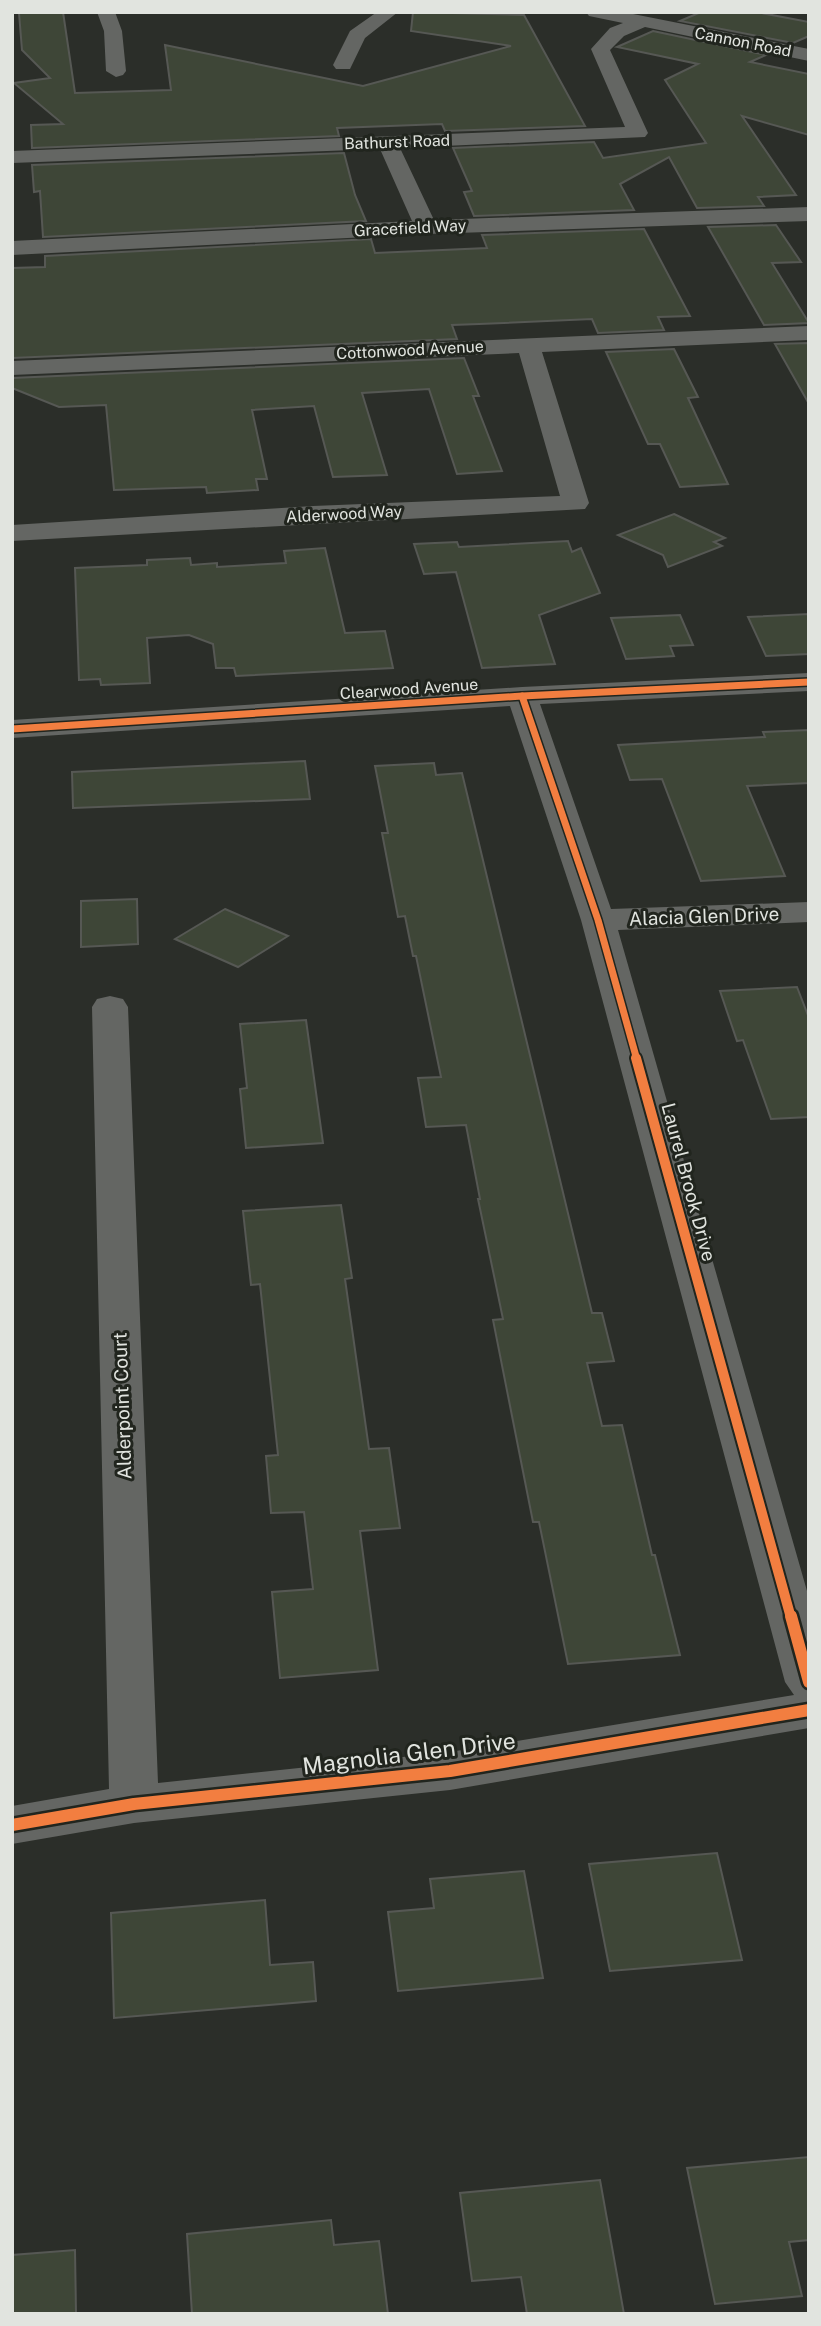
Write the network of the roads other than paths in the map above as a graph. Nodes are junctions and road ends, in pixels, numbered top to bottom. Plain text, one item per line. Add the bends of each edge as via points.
1 (106, 12) edge
2 (389, 12) edge
3 (595, 12) edge
4 (642, 22) junction
5 (809, 55) edge
6 (343, 65) dead end
7 (116, 71) dead end
8 (387, 143) junction
9 (12, 157) edge
10 (809, 214) edge
11 (426, 227) junction
12 (12, 248) edge
13 (809, 333) edge
14 (528, 344) junction
15 (12, 368) edge
16 (12, 533) edge
17 (809, 682) edge
18 (522, 696) junction
19 (12, 729) edge
20 (809, 912) edge
21 (598, 920) junction
22 (110, 1007) dead end
23 (809, 1682) edge
24 (809, 1710) edge
25 (134, 1804) junction
26 (12, 1825) edge

1 - 7 street via 113,31
2 - 6 street via 357,35
3 - 4 street, Cannon Road
4 - 5 street, Cannon Road
4 - 8 street, Bathurst Road via 617,32 600,50 638,133
8 - 9 street, Bathurst Road
8 - 11 street
10 - 11 street, Gracefield Way
11 - 12 street, Gracefield Way
13 - 14 street, Cottonwood Avenue
14 - 15 street, Cottonwood Avenue
14 - 16 street, Alderwood Way via 576,503
17 - 18 street, Clearwood Avenue
18 - 19 street, Clearwood Avenue
18 - 21 street, Laurel Brook Drive
20 - 21 street, Alacia Glen Drive
21 - 23 street, Laurel Brook Drive
22 - 25 street, Alderpoint Court
24 - 25 street, Magnolia Glen Drive via 450,1770
25 - 26 street, Magnolia Glen Drive

